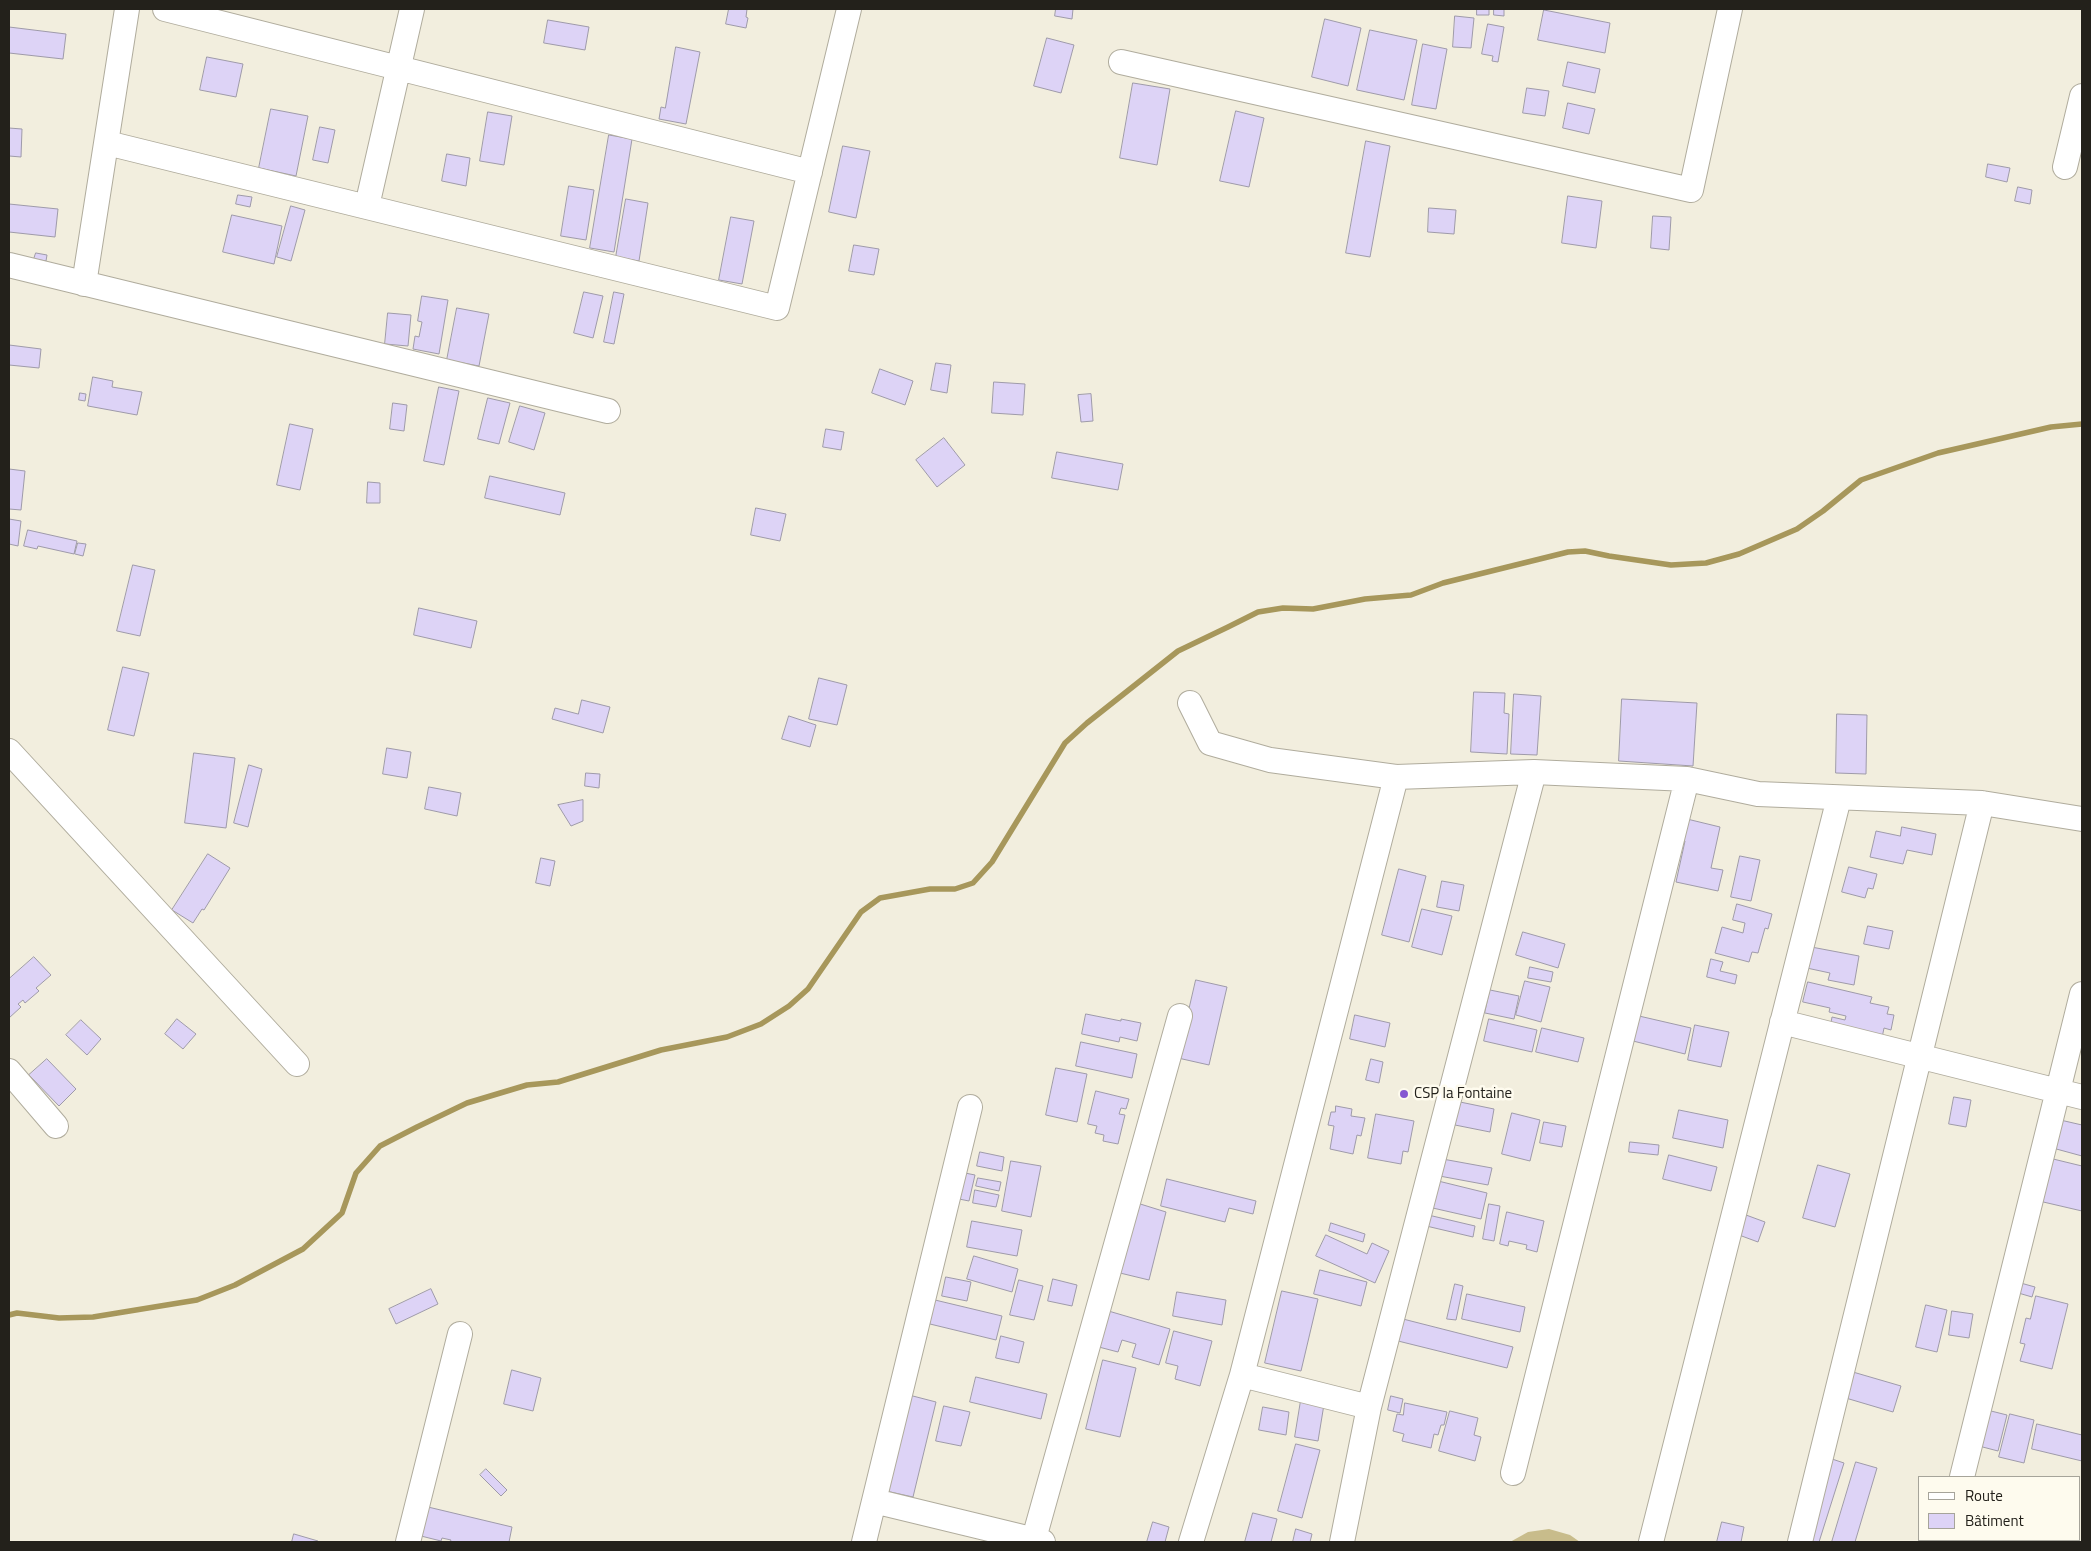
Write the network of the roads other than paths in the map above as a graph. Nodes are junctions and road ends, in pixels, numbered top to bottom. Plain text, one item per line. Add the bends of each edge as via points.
1 (127, 9) edge
2 (165, 9) edge
3 (412, 9) edge
4 (849, 9) edge
5 (1730, 9) edge
6 (1120, 62) dead end
7 (398, 68) junction
8 (2082, 96) edge
9 (106, 143) junction
10 (2065, 166) dead end
11 (810, 172) junction
12 (367, 206) junction
13 (9, 265) edge
14 (84, 284) junction
15 (608, 411) dead end
16 (1190, 703) dead end
17 (9, 751) edge
18 (1534, 772) junction
19 (1396, 777) junction
20 (1687, 779) junction
21 (1839, 798) junction
22 (1982, 803) junction
23 (2082, 819) edge
24 (2082, 994) edge
25 (1180, 1016) dead end
26 (1782, 1022) junction
27 (1920, 1056) junction
28 (297, 1064) dead end
29 (9, 1071) edge
30 (2058, 1091) junction
31 (2082, 1097) edge
32 (970, 1107) dead end
33 (56, 1126) dead end
34 (460, 1334) dead end
35 (1242, 1376) junction
36 (1369, 1407) junction
37 (1513, 1473) dead end
38 (1962, 1476) edge
39 (874, 1501) junction
40 (408, 1542) edge
41 (864, 1542) edge
42 (1037, 1542) edge
43 (1191, 1542) edge
44 (1342, 1542) edge
45 (1651, 1542) edge
46 (1800, 1542) edge

1 - 9 street
2 - 7 street
3 - 7 street
4 - 11 street
5 - 6 street via 1691,190
7 - 11 street
7 - 12 street
8 - 10 street
9 - 12 street
9 - 14 street
11 - 12 street via 777,308
13 - 14 street
14 - 15 street
16 - 19 street via 1210,743 1270,760
17 - 28 street
18 - 19 street
18 - 20 street
18 - 36 street
19 - 35 street
20 - 21 street via 1758,794
20 - 37 street
21 - 22 street
21 - 26 street
22 - 23 street
22 - 27 street
24 - 30 street
25 - 42 street
26 - 27 street
26 - 45 street
27 - 30 street
27 - 46 street
29 - 33 street
30 - 31 street
30 - 38 street
32 - 39 street
34 - 40 street
35 - 36 street
35 - 43 street
36 - 44 street
39 - 41 street
39 - 42 street

